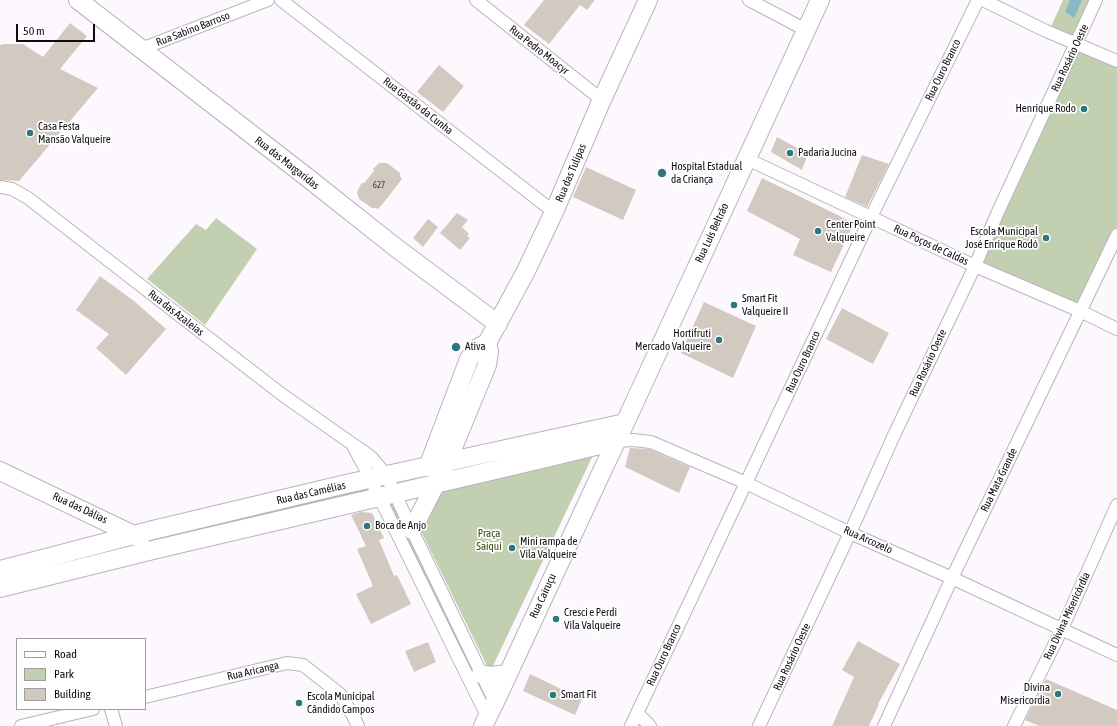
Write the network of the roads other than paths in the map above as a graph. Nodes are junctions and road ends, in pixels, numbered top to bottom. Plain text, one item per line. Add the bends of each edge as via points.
1 (268, 0) edge
2 (281, 0) edge
3 (476, 0) edge
4 (648, 0) edge
5 (748, 0) edge
6 (820, 0) edge
7 (978, 0) edge
8 (983, 0) edge
9 (1096, 0) edge
10 (79, 1) edge
11 (806, 30) junction
12 (1076, 44) junction
13 (141, 49) junction
14 (1117, 61) edge
15 (602, 100) junction
16 (747, 159) junction
17 (0, 187) edge
18 (554, 212) junction
19 (871, 217) junction
20 (1117, 235) edge
21 (975, 266) junction
22 (1080, 311) junction
23 (498, 324) junction
24 (1117, 329) edge
25 (487, 343) junction
26 (625, 423) junction
27 (616, 441) junction
28 (351, 443) junction
29 (447, 462) junction
30 (428, 467) junction
31 (0, 471) edge
32 (378, 477) junction
33 (746, 483) junction
34 (436, 484) junction
35 (387, 495) junction
36 (1117, 505) edge
37 (412, 530) junction
38 (850, 533) junction
39 (136, 535) junction
40 (158, 549) junction
41 (0, 570) edge
42 (952, 578) junction
43 (0, 588) edge
44 (444, 597) junction
45 (431, 603) junction
46 (1062, 629) junction
47 (1117, 655) edge
48 (481, 674) junction
49 (507, 674) junction
50 (146, 697) edge
51 (89, 710) edge
52 (112, 710) edge
53 (637, 713) junction
54 (488, 715) edge
55 (1018, 725) edge
56 (20, 726) edge
57 (116, 726) edge
58 (358, 726) edge
59 (631, 726) edge
60 (650, 726) edge
61 (760, 726) edge
62 (884, 726) edge

1 - 13 street, Rua Sabino Barroso
2 - 18 street, Rua Gastão da Cunha
3 - 15 street, Rua Pedro Moacyr
4 - 15 street, Rua das Tulipas
5 - 11 street
6 - 11 street, Rua Luís Beltrão
7 - 19 street, Rua Ouro Branco
8 - 12 street
9 - 12 street, Rua Rosário Oeste
10 - 13 street, Rua das Margaridas
11 - 16 street, Rua Luís Beltrão
12 - 14 street
12 - 21 street, Rua Rosário Oeste
13 - 23 street, Rua das Margaridas
15 - 18 street, Rua das Tulipas
16 - 19 street, Rua Poços de Caldas
16 - 26 street, Rua Luís Beltrão
17 - 28 street, Rua das Azaleias via 12,189 28,198 272,386
18 - 23 street, Rua das Tulipas
19 - 21 street, Rua Poços de Caldas
19 - 33 street, Rua Ouro Branco
20 - 22 street, Rua Mata Grande
21 - 22 street, Rua Poços de Caldas
21 - 38 street, Rua Rosário Oeste
22 - 24 street, Rua Poços de Caldas
22 - 42 street, Rua Mata Grande
23 - 25 street, Rua das Tulipas
25 - 29 street via 487,365
25 - 30 street, Rua das Tulipas via 474,351 469,359
26 - 27 street, Rua Cairuçu
26 - 29 street, Rua das Camélias
27 - 33 street, Rua Arcozelo via 651,442
27 - 34 street, Rua das Camélias
27 - 49 street, Rua Cairuçu
28 - 32 street, Rua das Azaleias
28 - 32 street, Rua das Azaleias via 372,458
29 - 30 street, Rua das Camélias
29 - 34 street
30 - 32 street, Rua das Camélias
31 - 39 street, Rua das Dálias
32 - 35 street
32 - 35 street
32 - 39 street, Rua das Camélias
33 - 38 street, Rua Arcozelo
33 - 53 street, Rua Ouro Branco
34 - 35 street, Rua das Camélias
34 - 37 street
35 - 37 street
35 - 40 street, Rua das Camélias
35 - 45 street
36 - 46 street, Rua Divina Misericórdia
37 - 44 street
38 - 42 street, Rua Arcozelo
38 - 61 street, Rua Rosário Oeste
39 - 40 street, Rua das Dálias
39 - 41 street, Rua das Camélias
40 - 43 street, Rua das Camélias
42 - 46 street, Rua Arcozelo
42 - 62 street, Rua Mata Grande
44 - 45 street
44 - 48 street
45 - 54 street
46 - 47 street, Rua Arcozelo
46 - 55 street, Rua Divina Misericórdia
48 - 49 street
48 - 54 street
49 - 54 street, Rua Cairuçu
50 - 58 street, Rua Aricanga via 287,663 298,664 303,665 340,694
51 - 56 street
52 - 57 street
53 - 59 street, Rua Ouro Branco
53 - 60 street

